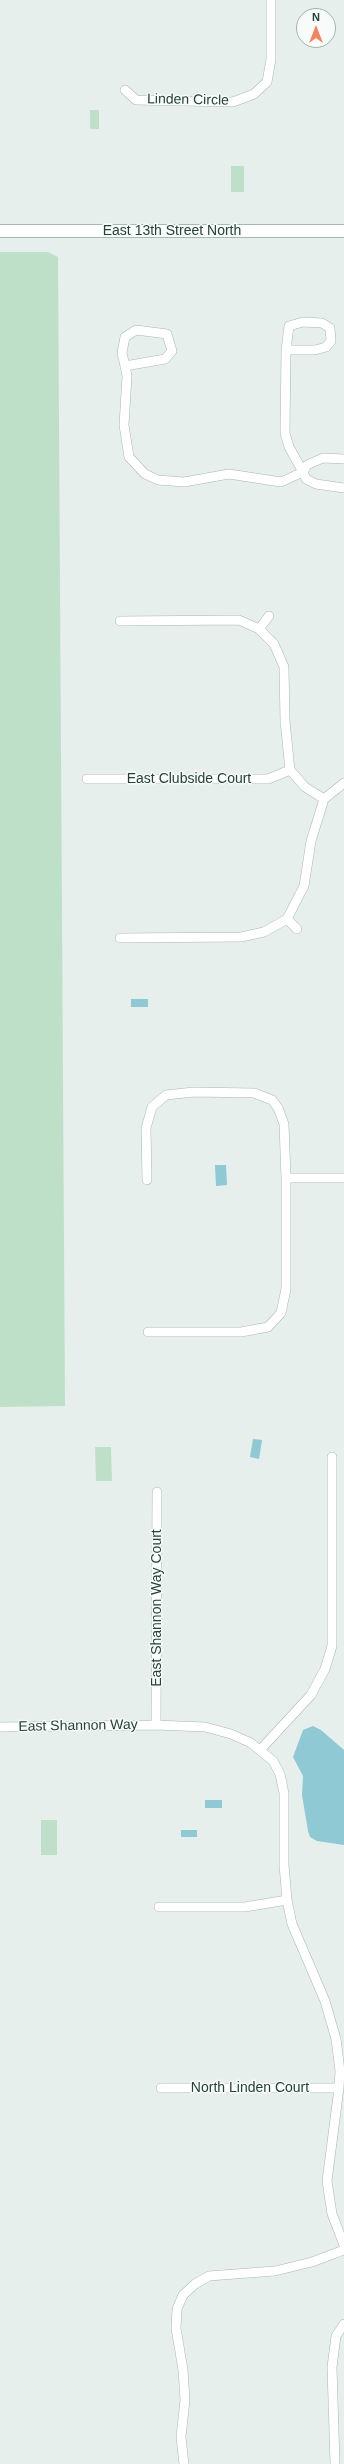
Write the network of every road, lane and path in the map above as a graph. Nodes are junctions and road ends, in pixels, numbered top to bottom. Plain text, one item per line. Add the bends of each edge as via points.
1 (271, 0) edge
2 (125, 90) dead end
3 (344, 230) edge
4 (0, 231) edge
5 (286, 350) junction
6 (125, 366) junction
7 (344, 459) edge
8 (303, 472) junction
9 (344, 488) edge
10 (269, 616) dead end
11 (120, 621) dead end
12 (258, 629) junction
13 (290, 770) junction
14 (87, 779) dead end
15 (344, 783) edge
16 (324, 800) junction
17 (287, 919) junction
18 (297, 929) dead end
19 (120, 938) dead end
20 (286, 1178) junction
21 (344, 1178) edge
22 (147, 1180) dead end
23 (148, 1332) dead end
24 (332, 1457) dead end
25 (157, 1492) dead end
26 (156, 1725) junction
27 (0, 1727) edge
28 (260, 1750) junction
29 (287, 1900) junction
30 (159, 1907) dead end
31 (161, 2088) dead end
32 (339, 2088) junction
33 (344, 2245) edge
34 (344, 2250) edge
35 (344, 2324) edge
36 (184, 2464) edge
37 (335, 2464) edge

1 - 2 street, Linden Circle via 271,59 267,82 254,94 233,102 136,100
3 - 4 main road, East 13th Street North
5 - 5 street via 289,326 303,322 322,323 330,328 331,341 326,347 315,350
5 - 8 street via 285,433 289,447
6 - 6 street via 165,359 172,351 167,334 136,330 124,337 122,353
6 - 8 street via 127,376 124,425 129,457 145,474 158,480 184,482 229,474 281,482
7 - 8 street via 324,458 307,465
8 - 9 street via 306,479 316,484
10 - 12 street
11 - 12 street via 239,620
12 - 13 street via 274,644 284,667 285,721
13 - 14 street, East Clubside Court via 268,779
13 - 16 street via 305,787
15 - 16 street
16 - 17 street via 310,841 304,886
17 - 18 street
17 - 19 street via 264,932 241,938
20 - 21 street
20 - 22 street via 284,1124 272,1100 254,1093 194,1092 166,1095 152,1107 146,1128
20 - 23 street via 286,1289 281,1313 268,1327 241,1332
24 - 28 street via 332,1646 325,1669 311,1695
25 - 26 street, East Shannon Way Court
26 - 27 street, East Shannon Way
26 - 28 street, East Shannon Way via 205,1728 231,1734
28 - 29 street, East Shannon Way via 276,1768 284,1793 284,1865
29 - 30 street via 245,1907
29 - 32 street, East Shannon Way via 292,1924 325,2002 336,2039 340,2071
31 - 32 street, North Linden Court
32 - 33 street, East Shannon Way via 327,2181 332,2214
34 - 36 street via 312,2262 275,2271 209,2276 183,2295 177,2309 176,2328 185,2400 181,2438
35 - 37 street via 336,2336 332,2367

